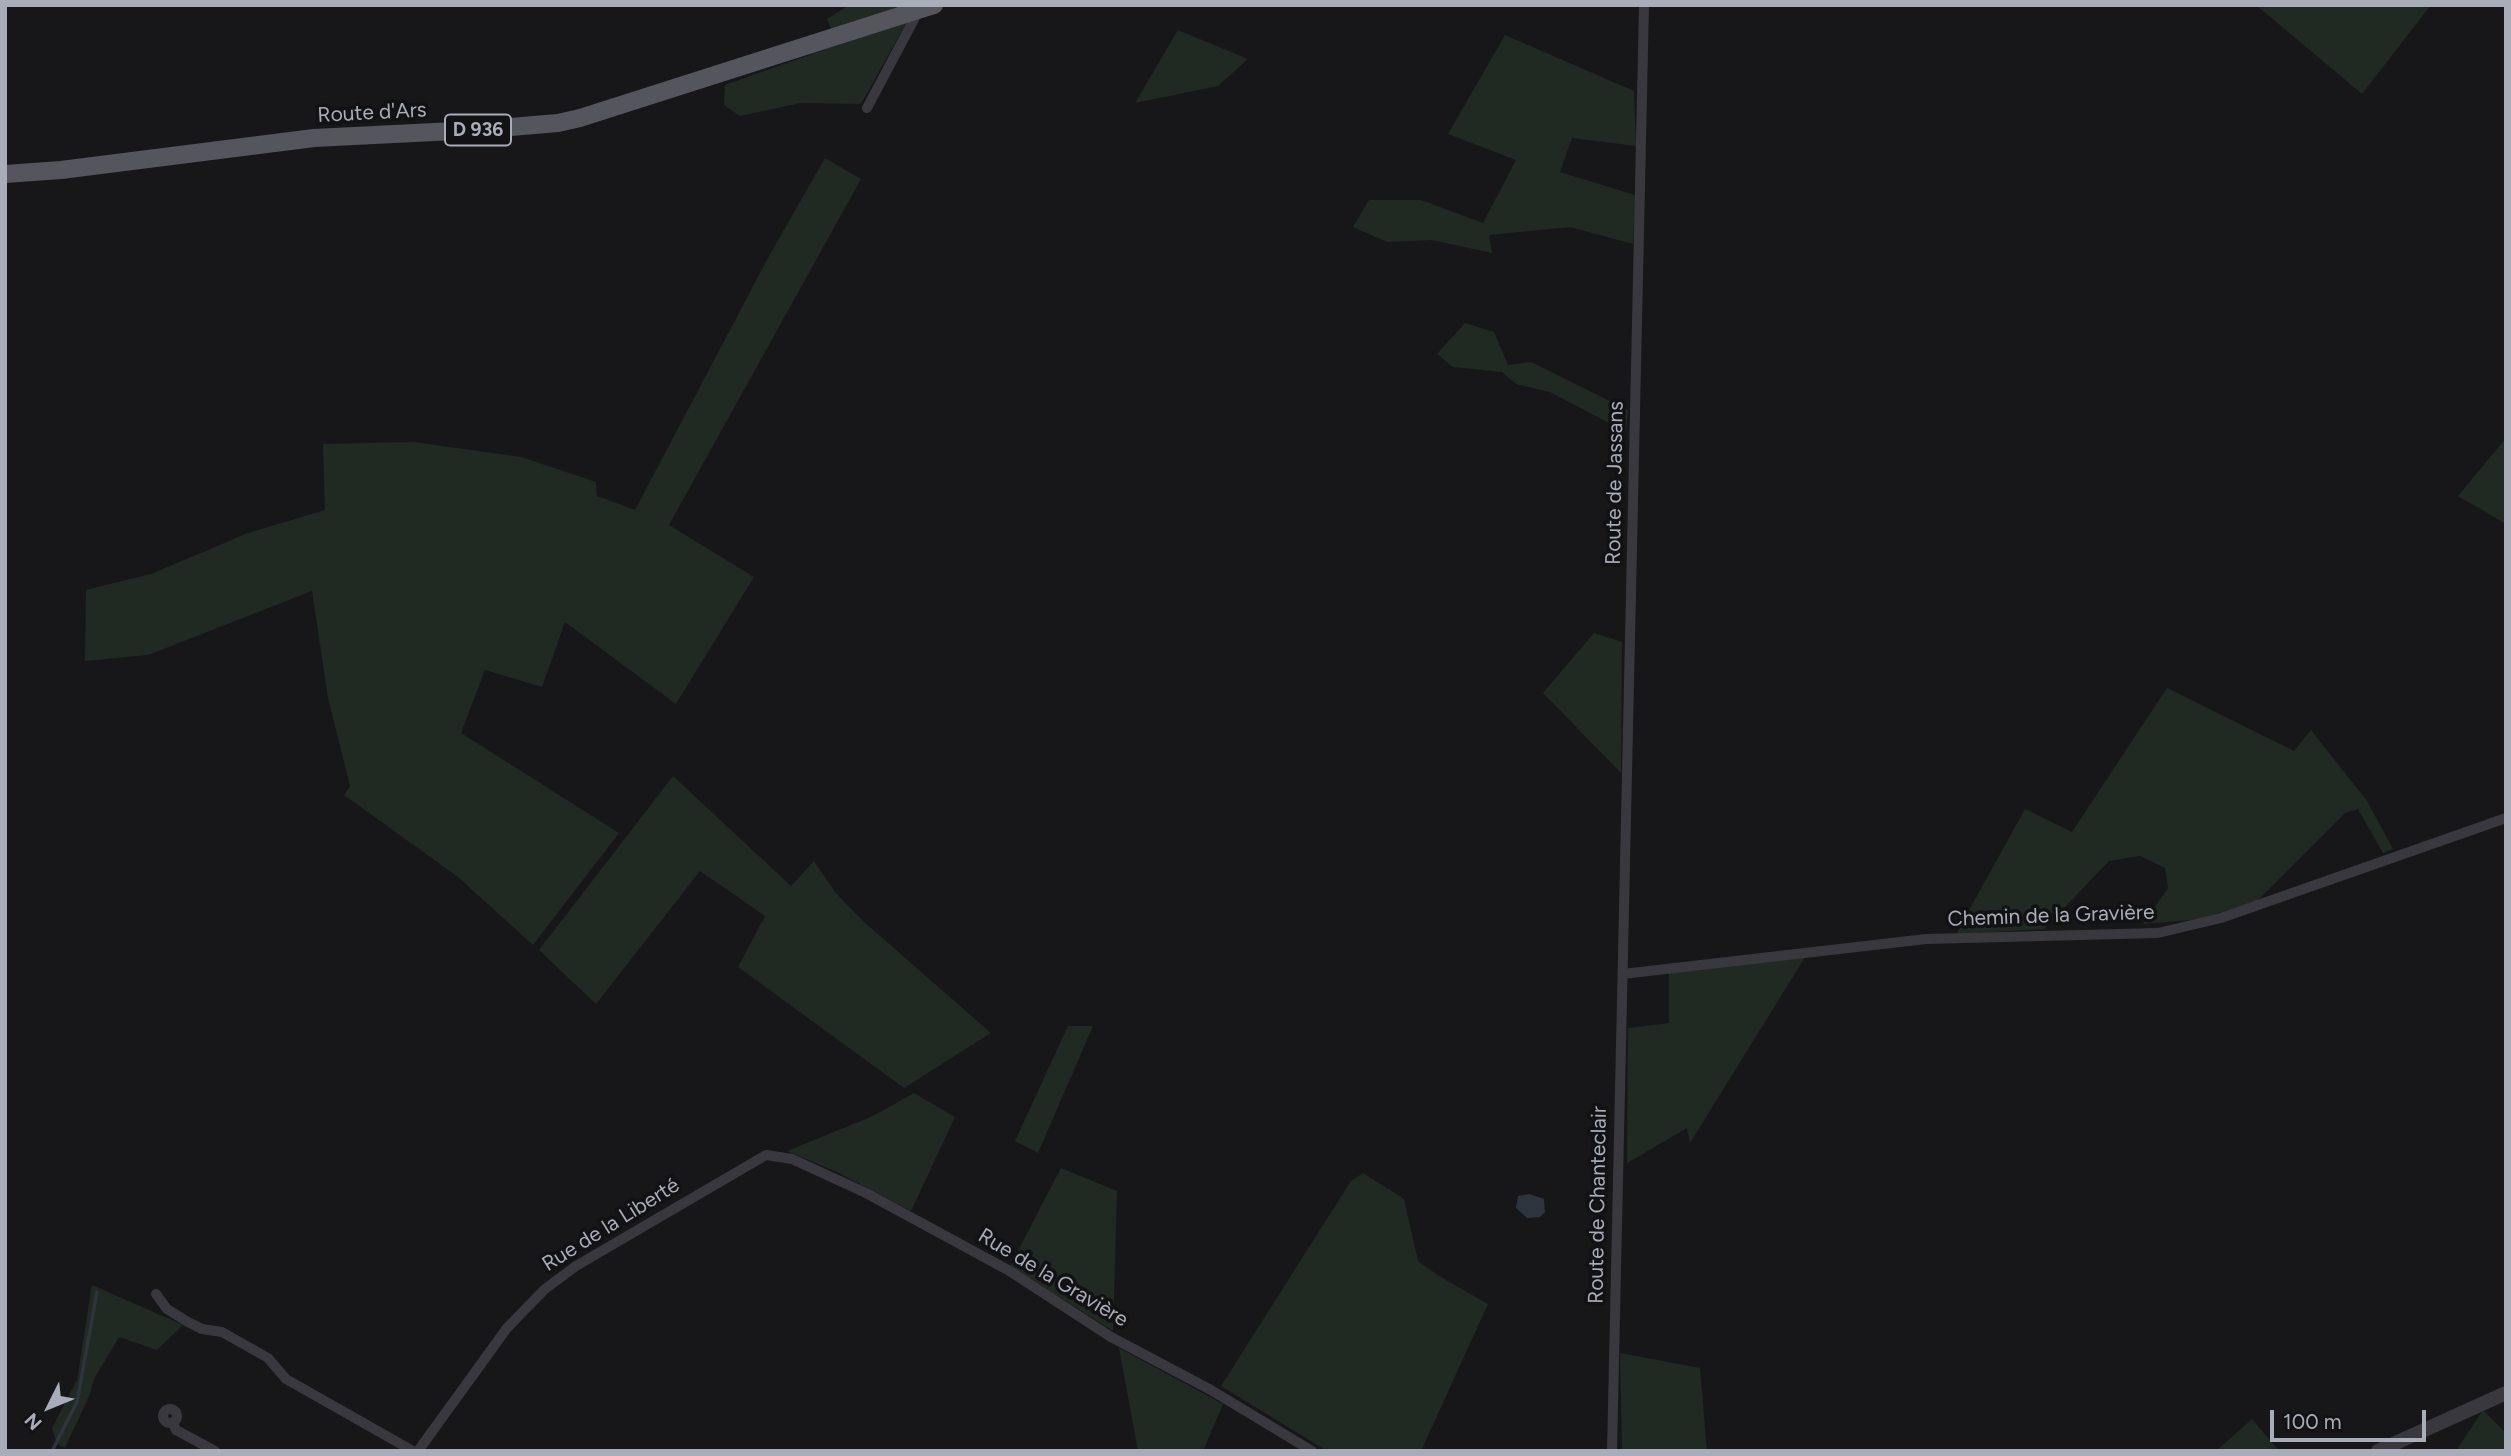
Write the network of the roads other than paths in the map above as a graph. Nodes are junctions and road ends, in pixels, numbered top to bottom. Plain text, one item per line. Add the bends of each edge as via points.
1 (1644, 5) edge
2 (927, 8) edge
3 (867, 108) dead end
4 (5, 174) edge
5 (2506, 818) edge
6 (1624, 961) joint
7 (1623, 974) junction
8 (766, 1156) joint
9 (156, 1294) dead end
10 (2506, 1392) edge
11 (173, 1423) dead end
12 (215, 1451) edge
13 (416, 1451) edge
14 (1312, 1451) edge
15 (1612, 1451) edge
16 (2378, 1451) edge

1 - 6 street, Route de Jassans
2 - 3 street
2 - 4 main road, Route d'Ars / D 936 via 558,123 314,138
5 - 7 street, Chemin de la Gravière via 2221,919 2158,933 1926,939
6 - 7 street, Route de Chanteclair
7 - 15 street, Route de Chanteclair
8 - 13 street, Rue de la Liberté via 576,1266 545,1289 507,1328
8 - 14 street, Rue de la Gravière via 792,1159 866,1193 1008,1270 1111,1337
9 - 13 street via 167,1309 188,1322 222,1332 268,1358 286,1379
10 - 16 street
11 - 12 street via 176,1430

